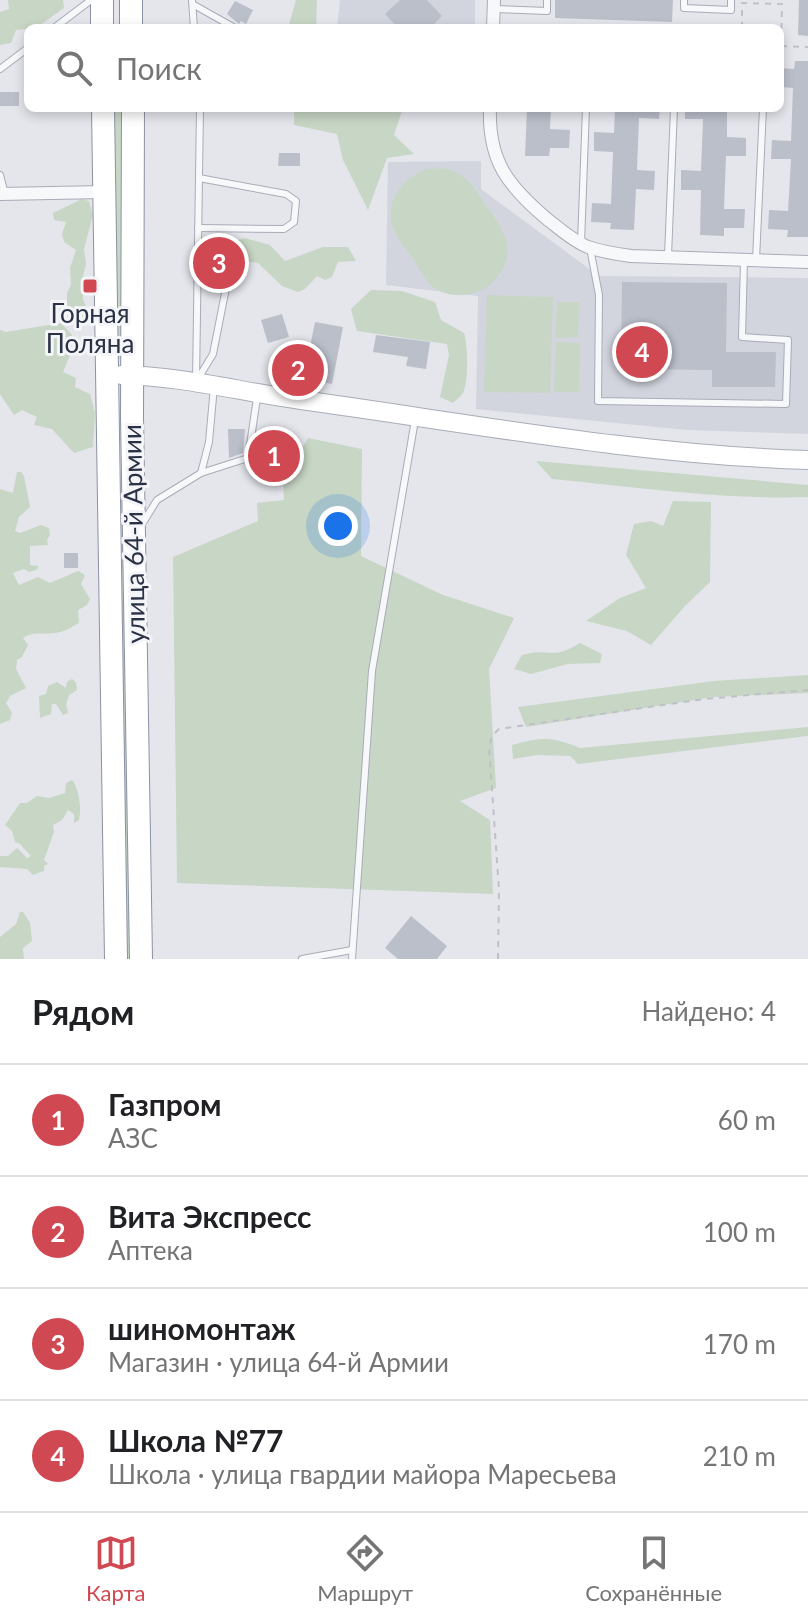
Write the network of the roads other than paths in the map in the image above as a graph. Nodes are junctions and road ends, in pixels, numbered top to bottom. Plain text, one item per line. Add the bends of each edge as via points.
1 (91, 0) edge
2 (102, 0) edge
3 (131, 0) edge
4 (547, 0) edge
5 (684, 0) edge
6 (731, 0) edge
7 (193, 3) edge
8 (494, 4) edge
9 (59, 24) edge
10 (102, 24) edge
11 (131, 24) edge
12 (194, 24) edge
13 (228, 24) edge
14 (493, 24) edge
15 (24, 51) edge
16 (0, 69) edge
17 (103, 112) edge
18 (133, 112) edge
19 (200, 112) edge
20 (490, 112) edge
21 (586, 112) edge
22 (674, 112) edge
23 (763, 112) edge
24 (0, 175) edge
25 (199, 178) junction
26 (104, 192) junction
27 (2, 194) edge
28 (198, 228) junction
29 (586, 246) junction
30 (668, 258) junction
31 (750, 261) junction
32 (808, 262) edge
33 (226, 288) dead end
34 (106, 375) junction
35 (133, 375) junction
36 (205, 384) junction
37 (258, 394) junction
38 (416, 416) junction
39 (808, 460) edge
40 (201, 473) junction
41 (135, 536) junction
42 (352, 950) junction
43 (113, 957) edge
44 (141, 959) edge
45 (302, 959) edge
46 (352, 959) edge

1 - 9 lane
2 - 10 highway
3 - 11 highway
4 - 8 lane via 547,11
5 - 6 lane via 684,8 731,10
7 - 12 lane
7 - 13 lane
8 - 14 street
15 - 16 lane
17 - 26 highway, улица 64-й Армии
18 - 35 highway, улица 64-й Армии
19 - 25 lane
20 - 29 street via 492,145 507,178 526,200
21 - 29 lane
22 - 30 lane
23 - 31 lane
24 - 27 lane
25 - 28 lane
25 - 28 lane via 286,194 296,201 297,210 294,222 284,229
26 - 27 street
26 - 34 highway, улица 64-й Армии
28 - 36 lane
29 - 30 street
29 - 31 lane via 599,295 598,401 786,404 788,340 742,337
30 - 31 street
31 - 32 street
33 - 36 lane
34 - 35 main road
34 - 43 highway, улица 64-й Армии
35 - 36 main road
35 - 41 highway, улица 64-й Армии
36 - 37 main road
36 - 40 lane via 209,442
37 - 38 main road
37 - 40 lane via 248,458
38 - 39 main road via 654,449
38 - 42 lane via 372,671
40 - 41 lane via 157,500
41 - 44 highway, улица 64-й Армии
42 - 45 lane
42 - 46 lane

